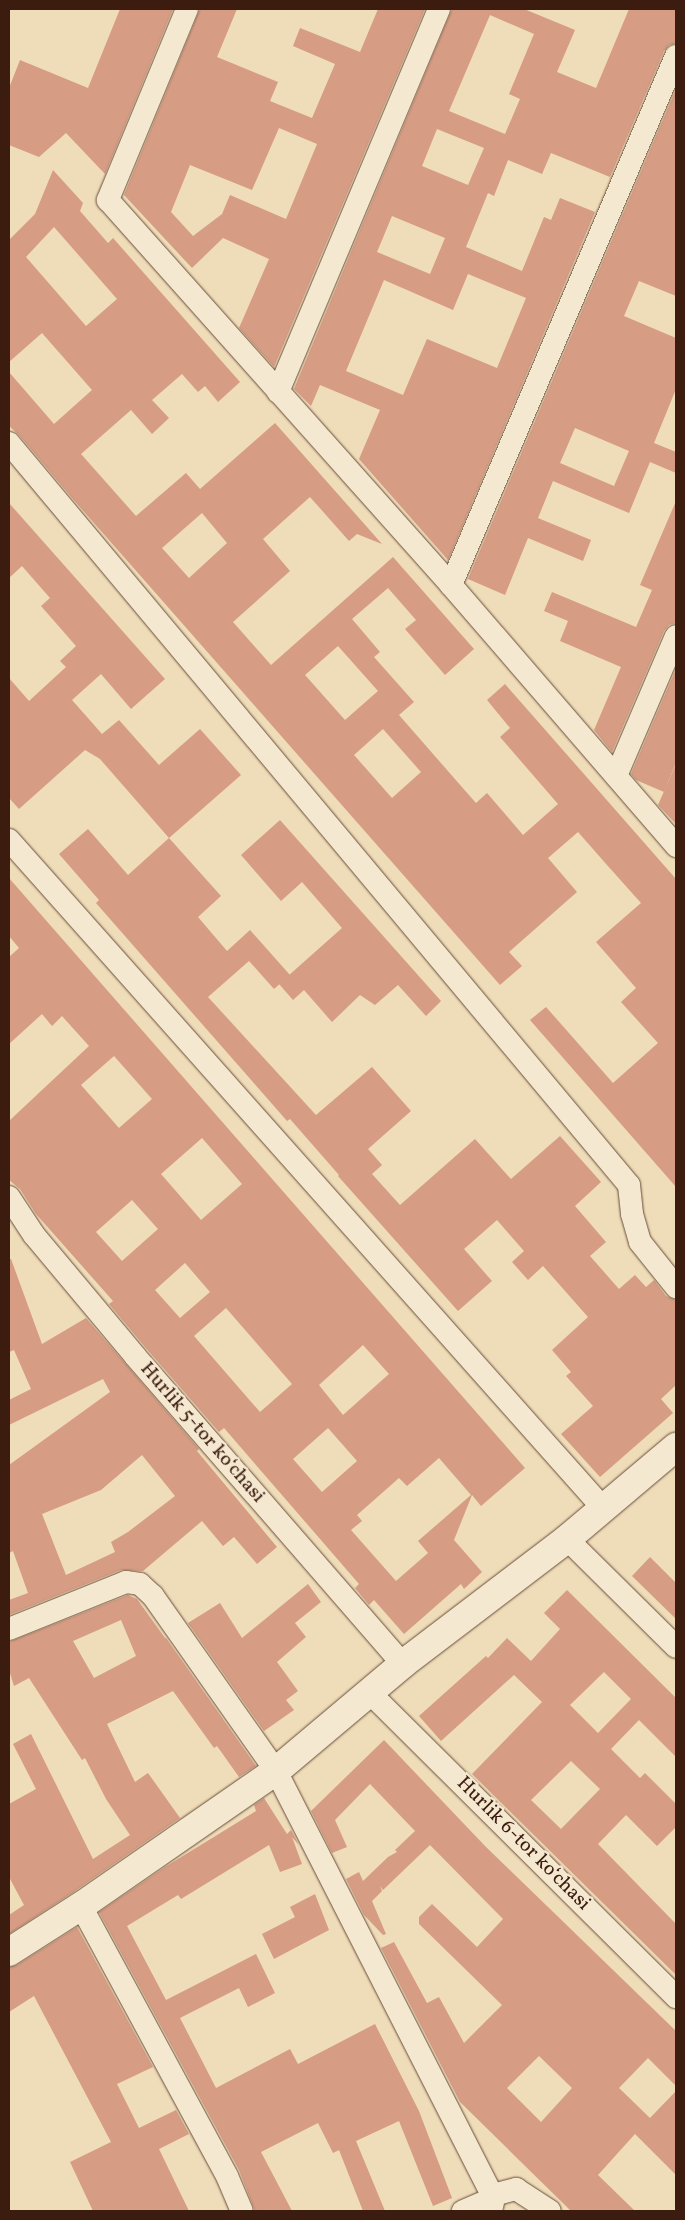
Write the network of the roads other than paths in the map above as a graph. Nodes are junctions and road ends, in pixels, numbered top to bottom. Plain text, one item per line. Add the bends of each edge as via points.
1 (187, 9) edge
2 (439, 9) edge
3 (676, 56) edge
4 (278, 392) junction
5 (9, 444) edge
6 (451, 585) junction
7 (676, 636) edge
8 (616, 776) junction
9 (9, 840) edge
10 (676, 846) edge
11 (9, 1197) edge
12 (676, 1286) edge
13 (676, 1447) edge
14 (603, 1508) junction
15 (567, 1539) junction
16 (9, 1629) edge
17 (676, 1647) edge
18 (403, 1664) junction
19 (369, 1692) junction
20 (276, 1771) junction
21 (81, 1906) junction
22 (9, 1952) edge
23 (676, 1997) edge
24 (492, 2204) edge
25 (242, 2211) edge
26 (463, 2211) edge
27 (550, 2211) edge

1 - 4 street via 108,200
2 - 4 street
3 - 6 street
4 - 6 street
5 - 12 street via 629,1185 632,1214 640,1242
6 - 8 street
7 - 8 street
8 - 10 street
9 - 14 street
11 - 18 street, Hurlik 5-tor koʻchasi via 34,1235 128,1348
13 - 14 street
14 - 15 street
15 - 17 street
15 - 18 street
16 - 20 street via 126,1582 140,1584 153,1596
18 - 19 street
19 - 20 street
19 - 23 street, Hurlik 6-tor koʻchasi
20 - 21 street
20 - 24 street
21 - 22 street
21 - 25 street via 227,2176
24 - 26 street
24 - 27 street via 497,2194 516,2189

